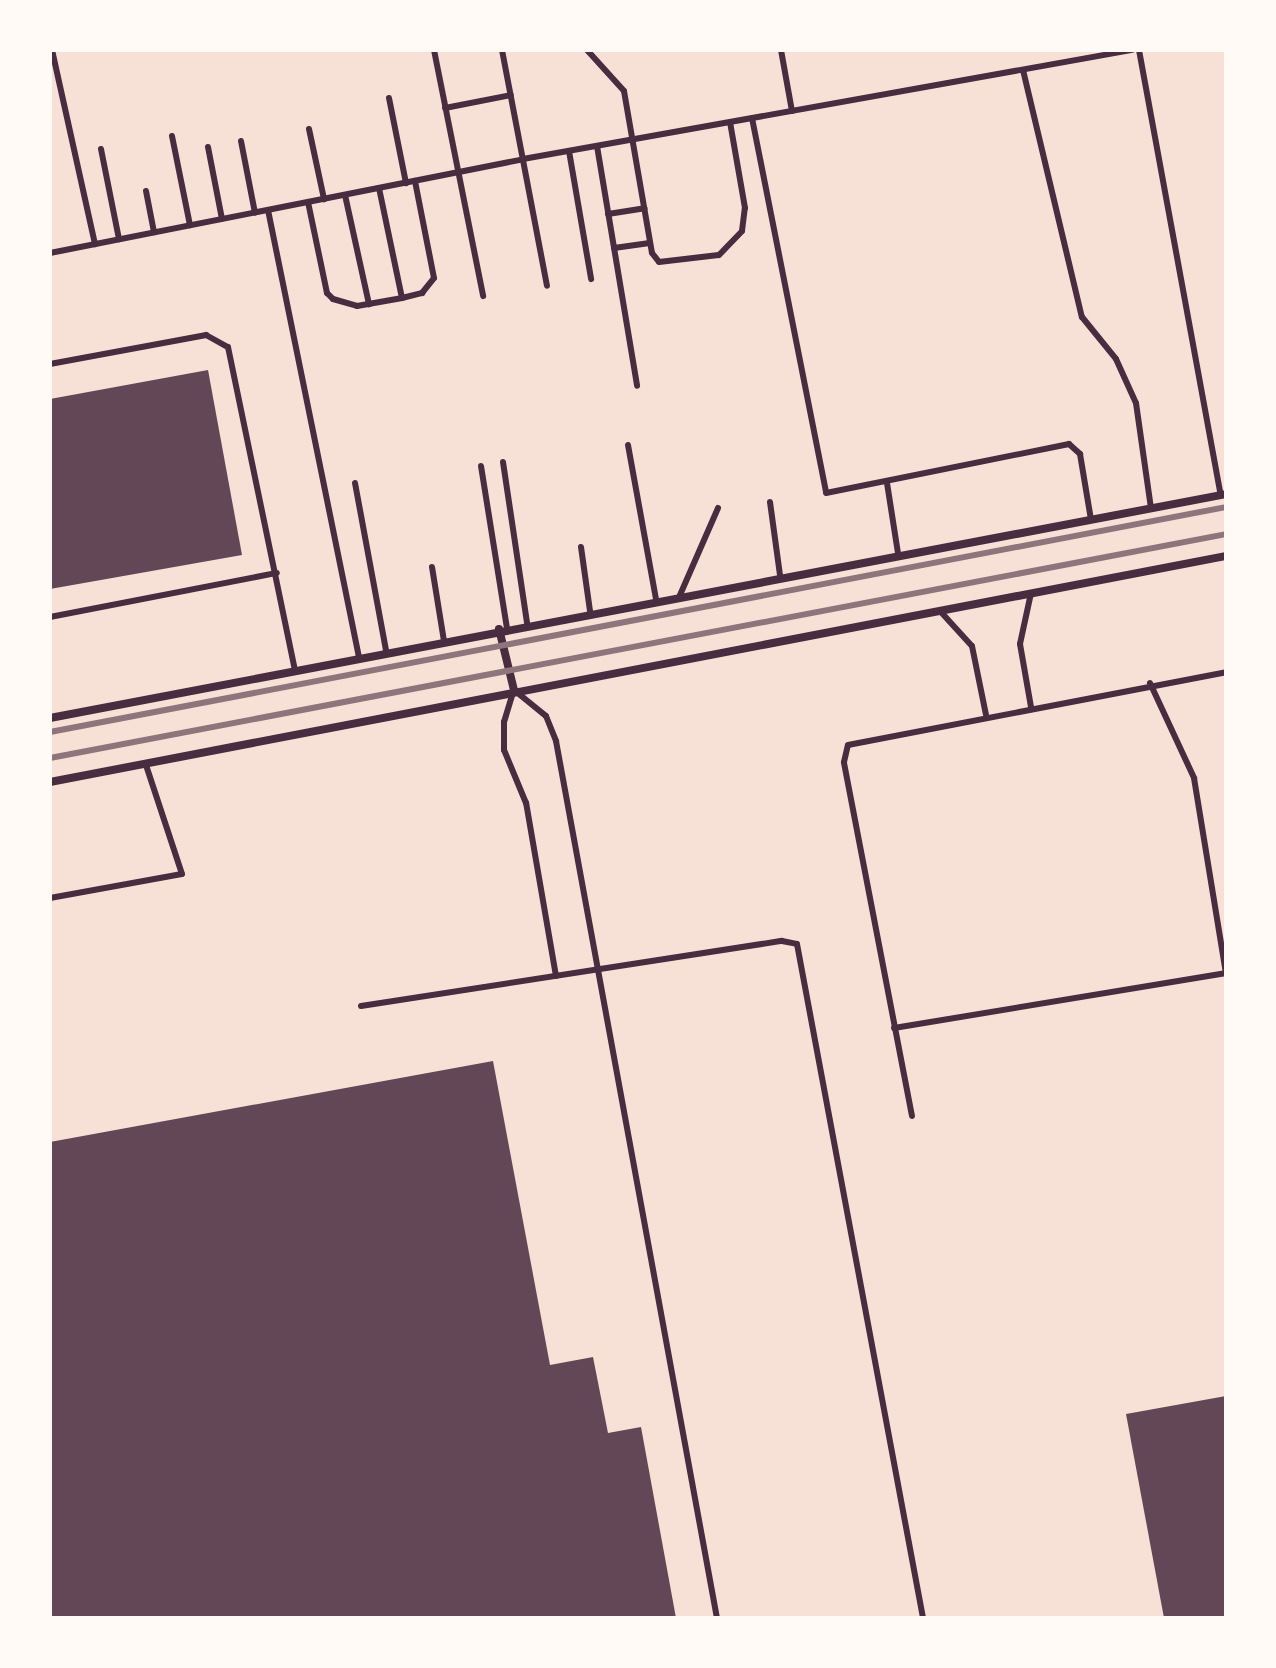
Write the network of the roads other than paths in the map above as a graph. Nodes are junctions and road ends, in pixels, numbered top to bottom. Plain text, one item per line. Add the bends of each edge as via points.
1 (52, 50) edge
2 (434, 50) edge
3 (502, 50) edge
4 (587, 50) edge
5 (781, 50) edge
6 (1132, 50) edge
7 (1139, 50) edge
8 (1023, 70) junction
9 (511, 95) junction
10 (389, 98) dead end
11 (445, 108) junction
12 (792, 111) junction
13 (752, 118) junction
14 (730, 122) junction
15 (309, 129) dead end
16 (172, 136) dead end
17 (635, 139) junction
18 (241, 141) dead end
19 (597, 146) junction
20 (208, 147) dead end
21 (101, 149) dead end
22 (569, 151) junction
23 (523, 159) junction
24 (457, 172) junction
25 (415, 181) junction
26 (406, 183) junction
27 (379, 188) junction
28 (146, 191) dead end
29 (345, 195) junction
30 (324, 199) junction
31 (308, 202) junction
32 (645, 208) junction
33 (268, 210) junction
34 (255, 213) junction
35 (608, 214) junction
36 (222, 219) junction
37 (190, 225) junction
38 (154, 232) junction
39 (119, 239) junction
40 (650, 243) junction
41 (95, 244) junction
42 (614, 248) junction
43 (50, 253) edge
44 (591, 279) dead end
45 (547, 286) dead end
46 (483, 296) dead end
47 (402, 298) junction
48 (369, 304) junction
49 (50, 364) edge
50 (637, 386) dead end
51 (628, 445) dead end
52 (503, 462) dead end
53 (481, 466) dead end
54 (355, 483) dead end
55 (887, 483) junction
56 (1224, 494) edge
57 (770, 502) dead end
58 (718, 508) dead end
59 (1151, 509) junction
60 (1091, 520) junction
61 (581, 547) dead end
62 (898, 553) junction
63 (1226, 556) edge
64 (432, 567) dead end
65 (277, 573) junction
66 (780, 575) junction
67 (1031, 592) junction
68 (680, 595) junction
69 (656, 599) junction
70 (938, 609) junction
71 (590, 611) junction
72 (50, 617) edge
73 (527, 623) junction
74 (503, 629) junction
75 (444, 641) junction
76 (386, 651) junction
77 (359, 656) junction
78 (294, 667) junction
79 (1226, 672) edge
80 (1150, 683) junction
81 (514, 690) junction
82 (1031, 707) junction
83 (986, 715) junction
84 (50, 718) edge
85 (146, 765) junction
86 (50, 782) edge
87 (50, 898) edge
88 (599, 969) junction
89 (1226, 973) edge
90 (556, 976) junction
91 (361, 1006) dead end
92 (894, 1028) junction
93 (912, 1116) dead end
94 (717, 1618) edge
95 (923, 1618) edge

1 - 41 lane
2 - 11 lane
3 - 9 lane
4 - 17 lane via 624,91
5 - 12 lane
6 - 8 lane
7 - 56 lane
8 - 12 lane
8 - 59 lane via 1082,317 1120,366 1136,403
9 - 11 lane
9 - 23 lane
10 - 26 lane
11 - 24 lane
12 - 13 lane
13 - 14 lane
13 - 55 lane via 823,487 832,495
14 - 17 lane
14 - 40 lane via 745,208 736,241 719,255 662,263 653,257
15 - 30 lane
16 - 37 lane
17 - 19 lane
17 - 32 lane
18 - 34 lane
19 - 22 lane
19 - 35 lane
20 - 36 lane
21 - 39 lane
22 - 23 lane
22 - 44 lane
23 - 24 lane
23 - 45 lane
24 - 25 lane
24 - 46 lane
25 - 26 lane
25 - 47 lane via 434,278 422,293
26 - 27 lane
27 - 29 lane
27 - 47 lane
28 - 38 lane
29 - 30 lane
29 - 48 lane
30 - 31 lane
31 - 33 lane
31 - 48 lane via 327,293 348,306
32 - 35 lane
32 - 40 lane
33 - 34 lane
33 - 77 lane
34 - 36 lane
35 - 42 lane
36 - 37 lane
37 - 38 lane
38 - 39 lane
39 - 41 lane
40 - 42 lane
41 - 43 lane
42 - 50 lane
47 - 48 lane
49 - 65 lane via 206,335 222,341 232,355
51 - 69 lane
52 - 73 lane
53 - 74 lane
54 - 76 lane
55 - 60 lane via 1069,444 1080,454
55 - 62 lane
56 - 59 street
57 - 66 lane
58 - 68 lane
59 - 60 street
60 - 62 street
61 - 71 lane
62 - 66 street
63 - 67 street
64 - 75 lane
65 - 72 lane
65 - 78 lane
66 - 68 street
67 - 70 street
67 - 82 lane via 1020,644
68 - 69 street
69 - 71 street
70 - 81 street
70 - 83 lane via 972,646
71 - 73 street
73 - 74 street
74 - 75 street
74 - 81 street
75 - 76 street
76 - 77 street
77 - 78 street
78 - 84 street
79 - 80 lane
80 - 82 lane
80 - 89 lane via 1194,778
81 - 85 street
81 - 88 lane via 553,728
81 - 90 lane via 504,722 504,750 526,803
82 - 83 lane
83 - 92 lane via 857,741 844,752
85 - 86 street
85 - 87 lane via 182,874
88 - 90 lane
88 - 94 lane
88 - 95 lane via 790,941 801,951
89 - 92 lane
90 - 91 lane
92 - 93 lane

